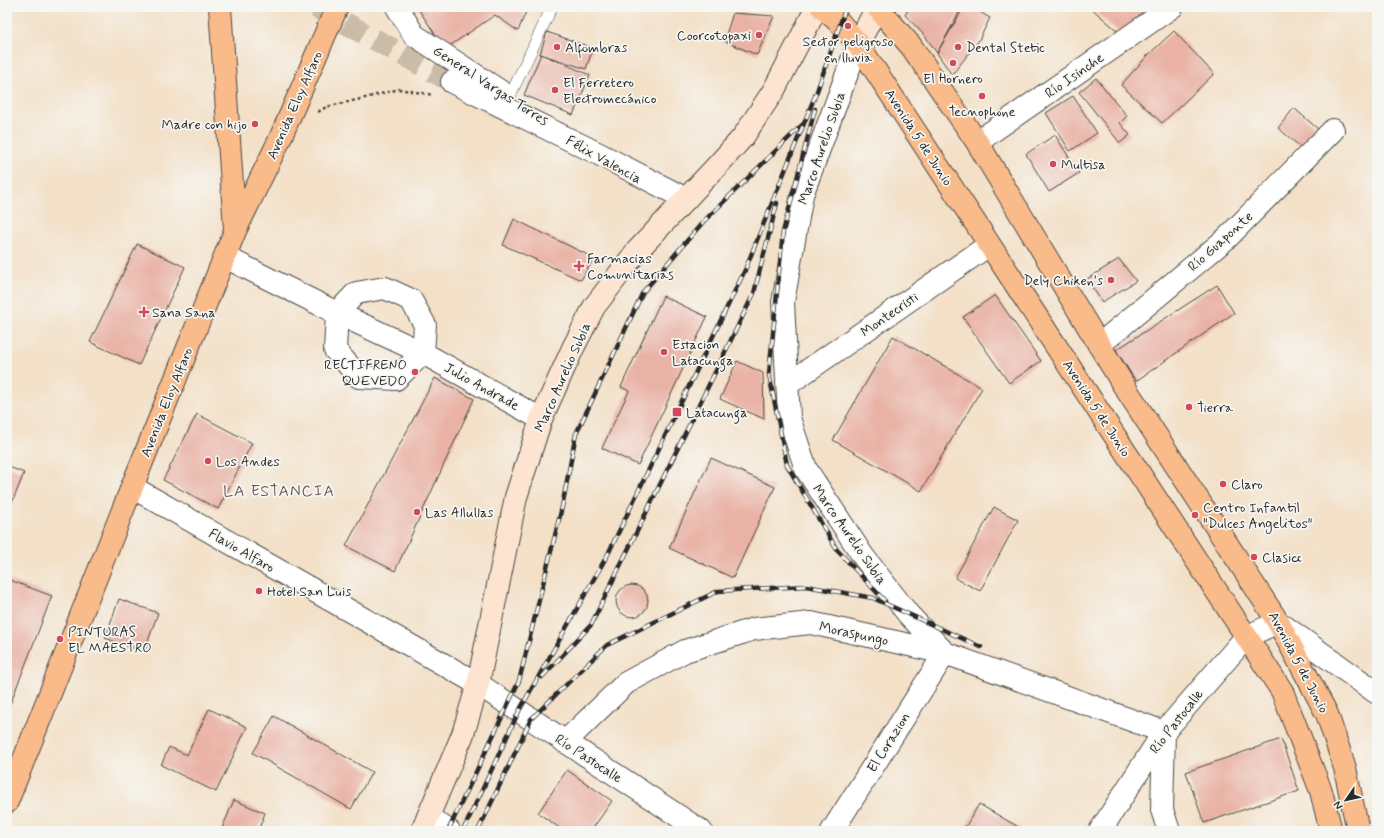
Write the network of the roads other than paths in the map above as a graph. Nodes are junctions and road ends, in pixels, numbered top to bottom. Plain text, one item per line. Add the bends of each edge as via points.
1 (220, 7) edge
2 (337, 7) edge
3 (397, 7) edge
4 (552, 7) edge
5 (817, 7) edge
6 (822, 7) edge
7 (877, 7) edge
8 (1172, 7) edge
9 (858, 44) junction
10 (452, 82) tunnel mouth
11 (509, 98) junction
12 (1333, 130) dead end
13 (977, 142) junction
14 (597, 153) junction
15 (686, 199) junction
16 (235, 231) junction
17 (989, 245) junction
18 (225, 257) junction
19 (337, 313) junction
20 (1099, 345) junction
21 (423, 353) junction
22 (788, 384) junction
23 (1124, 386) junction
24 (1094, 405) junction
25 (541, 419) junction
26 (132, 487) junction
27 (1278, 622) junction
28 (1246, 637) junction
29 (945, 652) junction
30 (478, 684) junction
31 (1375, 688) edge
32 (1164, 732) junction
33 (565, 742) junction
34 (7, 802) edge
35 (425, 824) edge
36 (449, 831) edge
37 (701, 831) edge
38 (832, 831) edge
39 (1100, 831) edge
40 (1169, 831) edge
41 (1331, 831) edge
42 (1358, 831) edge

1 - 16 main road
2 - 16 main road, Avenida Eloy Alfaro via 279,141
3 - 11 street, General Vargas Torres via 414,36
4 - 11 lane
5 - 15 street, Marco Aurelio Subia via 774,90 743,137
6 - 9 main road, Avenida 5 de Junio via 840,22
7 - 9 street, Marco Aurelio Subia
7 - 13 main road, Avenida 5 de Junio via 912,46
8 - 13 street, Río Isinche
9 - 17 main road, Avenida 5 de Junio
9 - 22 street, Marco Aurelio Subia via 802,195 783,302
10 - 14 street, General Vargas Torres
11 - 14 street, General Vargas Torres
12 - 20 street, Río Guaponte via 1227,238
13 - 20 main road, Avenida 5 de Junio
14 - 15 street, General Vargas Torres
15 - 25 street, Marco Aurelio Subia via 636,252 594,307
16 - 18 main road, Avenida Eloy Alfaro
17 - 22 street, Montecristi
17 - 24 main road, Avenida 5 de Junio
18 - 19 street, Julio Andrade
18 - 26 main road, Avenida Eloy Alfaro
19 - 21 street, Julio Andrade
19 - 21 street via 356,293 385,288 411,300 425,325
19 - 21 street via 335,350 359,377 396,379
20 - 23 main road, Avenida 5 de Junio
21 - 25 street, Julio Andrade
22 - 29 street, Marco Aurelio Subia via 789,418 806,469 863,556 908,614
23 - 24 main road
23 - 27 main road, Avenida 5 de Junio
24 - 28 main road, Avenida 5 de Junio
25 - 30 street, Marco Aurelio Subia via 516,497
26 - 30 street, Flavio Alfaro
26 - 34 main road, Avenida Eloy Alfaro
27 - 28 street
27 - 31 street
27 - 42 main road, Avenida 5 de Junio via 1327,714 1345,768
28 - 32 street, Río Pastocalle
28 - 41 main road, Avenida 5 de Junio via 1282,691 1321,790
29 - 32 street, Moraspungo
29 - 33 street, Moraspungo via 811,623 754,629 685,651 626,683
29 - 38 street, El Corazion
30 - 33 street, Río Pastocalle
30 - 35 street, Marco Aurelio Subia via 463,734
32 - 39 street, Río Pastocalle
32 - 40 street via 1162,810
33 - 37 street, Río Pastocalle
35 - 36 street

